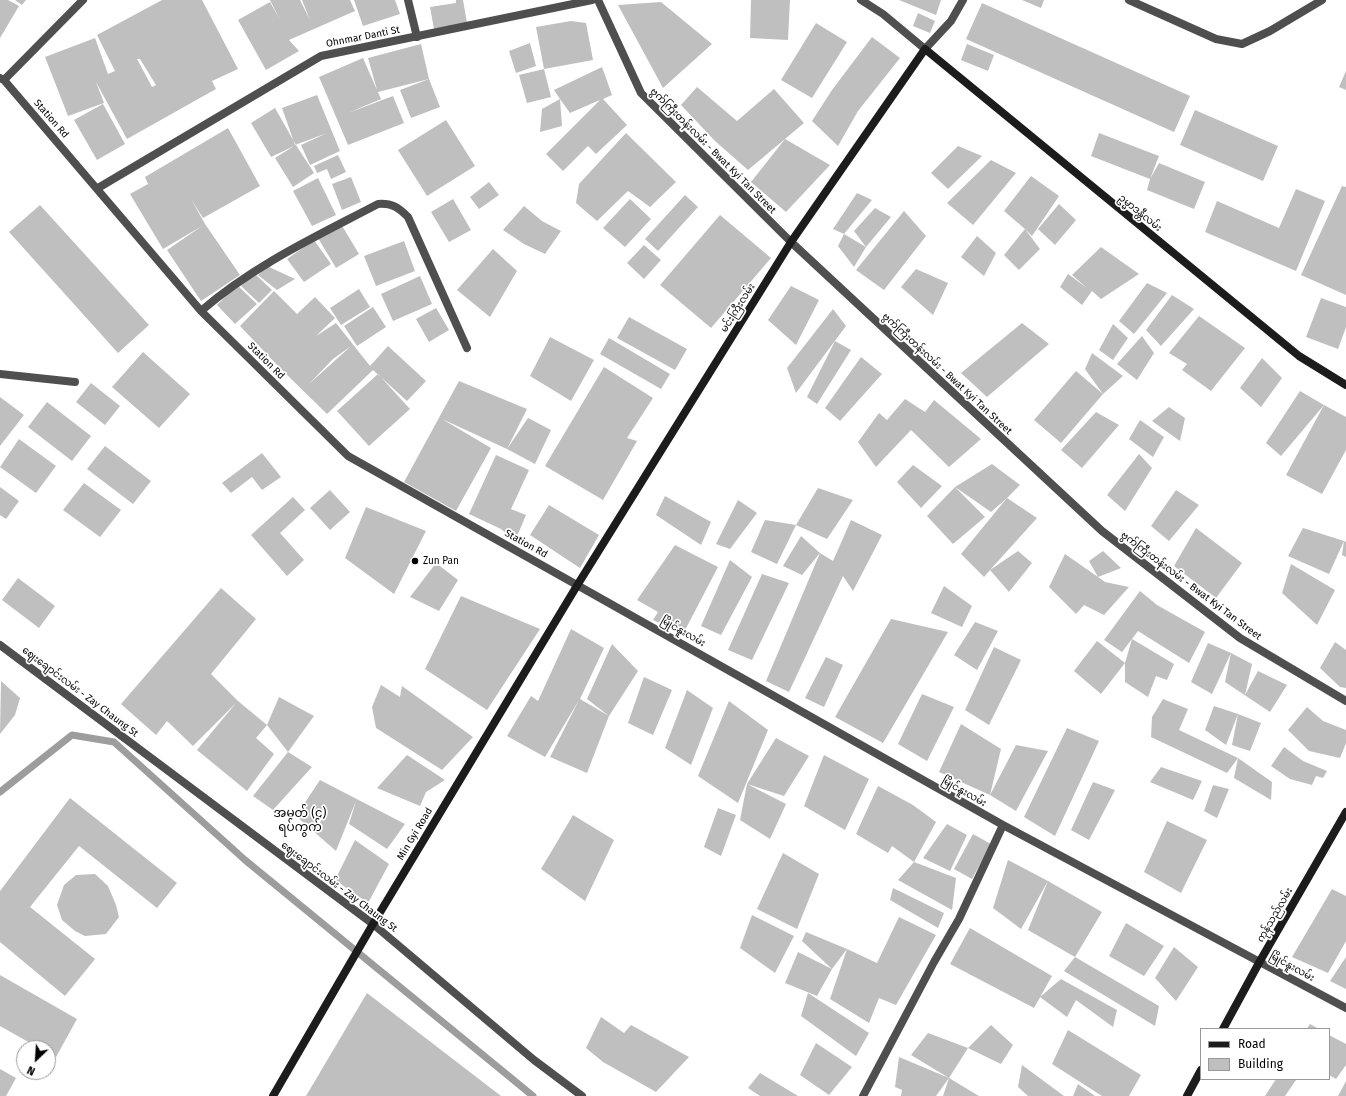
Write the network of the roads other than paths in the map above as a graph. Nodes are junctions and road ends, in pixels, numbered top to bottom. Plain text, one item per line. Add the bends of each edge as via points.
1 (83, 0) edge
2 (408, 0) edge
3 (592, 0) edge
4 (598, 0) edge
5 (861, 0) edge
6 (963, 0) edge
7 (1129, 0) edge
8 (1322, 0) edge
9 (416, 37) junction
10 (925, 49) junction
11 (2, 79) edge
12 (98, 188) junction
13 (791, 242) junction
14 (201, 311) junction
15 (467, 348) dead end
16 (0, 374) edge
17 (75, 382) dead end
18 (1346, 385) edge
19 (578, 584) junction
20 (0, 644) edge
21 (1346, 702) edge
22 (1346, 812) edge
23 (1003, 825) junction
24 (373, 924) junction
25 (1260, 961) junction
26 (1346, 1008) edge
27 (1224, 1028) edge
28 (1200, 1072) edge
29 (274, 1096) edge
30 (582, 1096) edge
31 (863, 1096) edge
32 (1187, 1096) edge

1 - 11 street
2 - 9 street
3 - 9 street, Ohnmar Danti St
4 - 13 street, ဗွက်ကြီးတန်းလမ်း - Bwat Kyi Tan Street via 641,93
5 - 10 street via 883,14
6 - 10 street via 951,21
7 - 8 street via 1216,39 1242,44 1270,31
9 - 12 street, Ohnmar Danti St via 321,56
10 - 13 main road, မင်းကြီးလမ်း
10 - 18 main road, ဥမ္မာဒန္တီလမ်း via 1299,356
11 - 12 street, Station Rd
12 - 14 street, Station Rd
13 - 19 main road, မင်းကြီးလမ်း
13 - 21 street, ဗွက်ကြီးတန်းလမ်း - Bwat Kyi Tan Street via 1102,531 1240,638
14 - 15 street via 224,291 285,252 378,204 388,204 398,207 408,217
14 - 19 street, Station Rd via 348,456
16 - 17 street
19 - 23 street, မြိုင်နူးလမ်း
19 - 24 main road, Min Gyi Road
20 - 24 street, ဈေးချောင်းလမ်း - Zay Chaung St
22 - 25 main road, ကုန်သည်လမ်း
23 - 25 street, မြိုင်နူးလမ်း
23 - 31 street via 959,919
24 - 29 main road, Min Gyi Road
24 - 30 street, ဈေးချောင်းလမ်း - Zay Chaung St via 534,1060
25 - 26 street, မြိုင်နူးလမ်း
25 - 27 main road, ကုန်သည်လမ်း
28 - 32 main road

